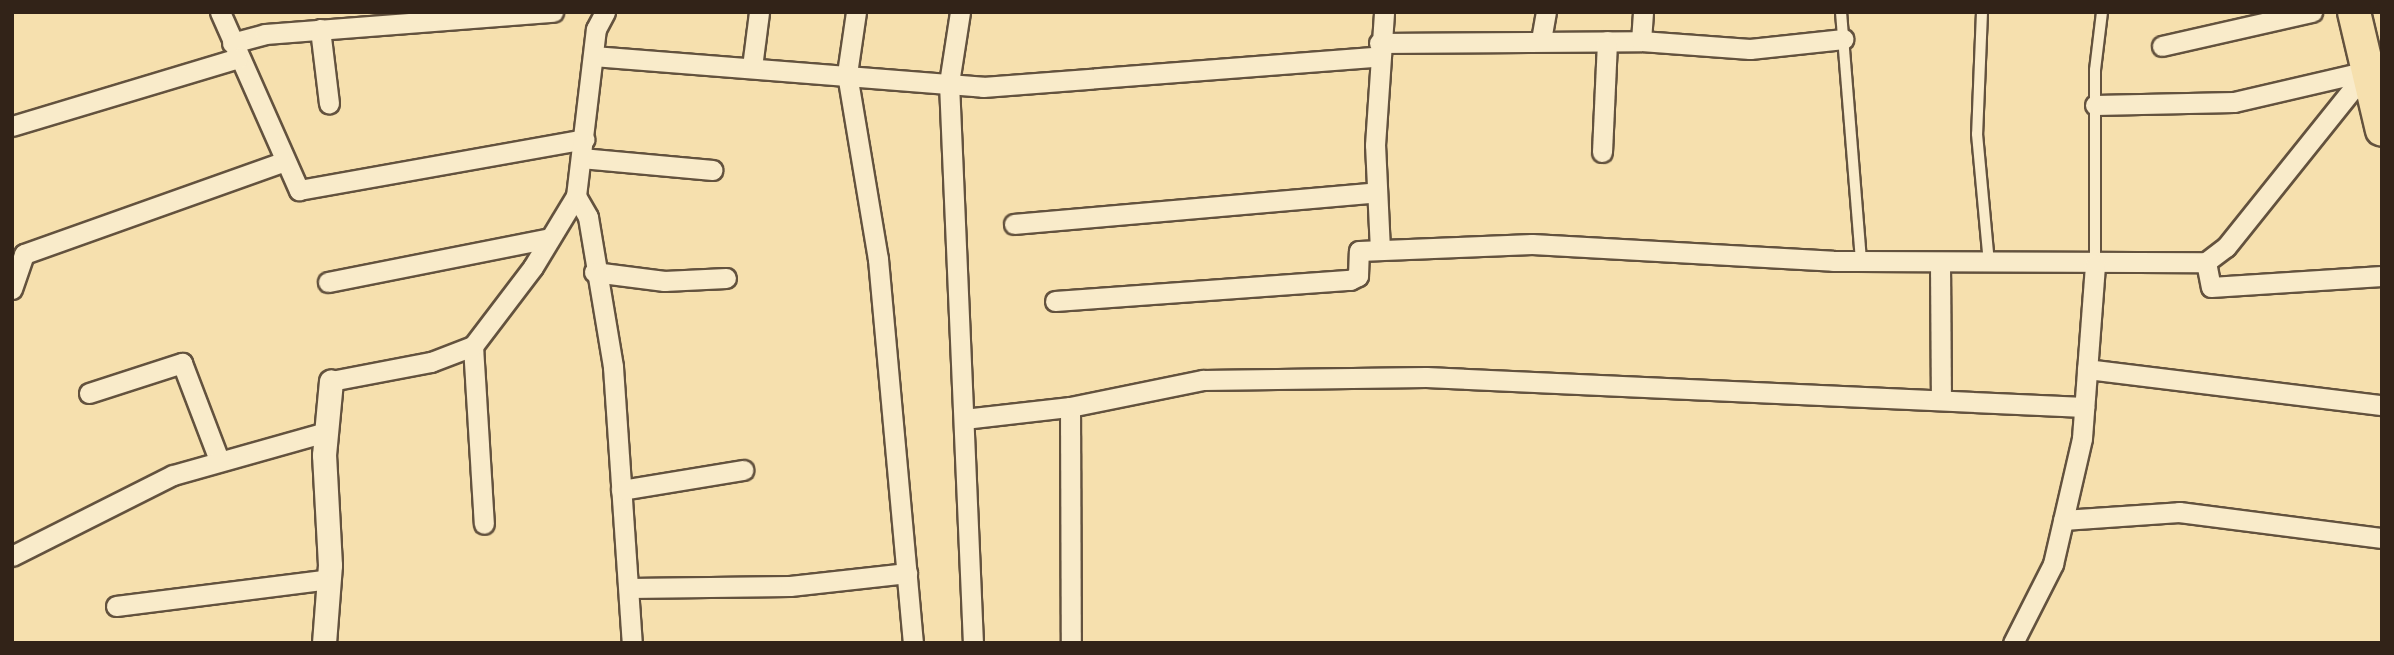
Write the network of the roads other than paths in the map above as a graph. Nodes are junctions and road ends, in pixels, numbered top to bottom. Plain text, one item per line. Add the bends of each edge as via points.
1 (220, 12) edge
2 (553, 12) edge
3 (605, 12) edge
4 (759, 12) edge
5 (856, 12) edge
6 (960, 12) edge
7 (1384, 12) edge
8 (1546, 12) edge
9 (1643, 12) edge
10 (1841, 12) edge
11 (1982, 12) edge
12 (2102, 12) edge
13 (2312, 12) edge
14 (2354, 12) edge
15 (320, 29) junction
16 (1843, 39) junction
17 (1541, 40) junction
18 (1607, 41) junction
19 (1641, 41) junction
20 (2162, 46) dead end
21 (1377, 50) junction
22 (235, 51) junction
23 (593, 56) junction
24 (752, 67) junction
25 (2367, 71) junction
26 (847, 74) junction
27 (949, 83) junction
28 (329, 103) dead end
29 (2095, 105) junction
30 (12, 126) edge
31 (2382, 130) edge
32 (583, 149) junction
33 (1602, 152) dead end
34 (285, 161) junction
35 (712, 170) dead end
36 (1377, 192) junction
37 (576, 196) junction
38 (1014, 224) dead end
39 (550, 238) junction
40 (1380, 250) junction
41 (1861, 262) junction
42 (2206, 262) junction
43 (1940, 263) junction
44 (1989, 264) junction
45 (2095, 264) junction
46 (594, 272) junction
47 (2382, 276) edge
48 (726, 278) dead end
49 (328, 282) dead end
50 (12, 289) edge
51 (1055, 301) dead end
52 (473, 346) junction
53 (2087, 369) junction
54 (331, 381) joint
55 (89, 393) dead end
56 (1941, 400) junction
57 (2382, 405) edge
58 (1070, 407) junction
59 (2084, 407) junction
60 (964, 419) junction
61 (326, 432) junction
62 (219, 460) junction
63 (743, 470) dead end
64 (621, 490) junction
65 (2063, 520) junction
66 (484, 524) dead end
67 (2382, 538) edge
68 (12, 556) edge
69 (907, 573) junction
70 (329, 579) junction
71 (629, 588) junction
72 (117, 606) dead end
73 (324, 643) edge
74 (632, 643) edge
75 (914, 643) edge
76 (973, 643) edge
77 (1071, 643) edge
78 (2013, 643) edge

1 - 22 street
2 - 15 street
3 - 23 street
4 - 24 street
5 - 26 street
6 - 27 street
7 - 21 street
8 - 17 street
9 - 19 street
10 - 16 lane
11 - 44 lane via 1976,134
12 - 29 lane
13 - 20 street
14 - 25 highway
15 - 22 street
15 - 28 street
16 - 19 street via 1750,49
16 - 41 lane
17 - 18 street
17 - 21 street
18 - 19 street
18 - 33 street
21 - 27 street via 1027,85
21 - 36 street
22 - 30 street
22 - 34 street
23 - 24 street
23 - 32 street
24 - 26 street
25 - 29 street via 2234,102
25 - 31 highway
25 - 42 street via 2226,247
26 - 27 street
26 - 69 street via 878,259
27 - 60 street
29 - 45 lane
32 - 34 street via 299,190
32 - 35 street
32 - 37 street
34 - 50 street via 24,254
36 - 38 street
36 - 40 street
37 - 39 street
37 - 46 street via 588,217
39 - 49 street
39 - 52 street
40 - 41 street via 1532,244
40 - 51 street via 1359,251 1357,276 1350,280
41 - 43 street
42 - 45 street
42 - 47 street via 2211,287
43 - 44 street
43 - 56 street
44 - 45 street
45 - 53 street
46 - 48 street via 664,281
46 - 64 street via 613,367
52 - 54 street via 431,362
52 - 66 street
53 - 57 street
53 - 59 street
54 - 61 street
55 - 62 street via 182,363
56 - 58 street via 1426,377 1203,380
56 - 59 street
58 - 60 street
58 - 77 street
59 - 65 street
60 - 76 street
61 - 62 street
61 - 70 street
62 - 68 street via 173,475
63 - 64 street
64 - 71 street
65 - 67 street via 2179,512
65 - 78 street via 2053,564
69 - 71 street via 790,586
69 - 75 street
70 - 72 street
70 - 73 street
71 - 74 street

